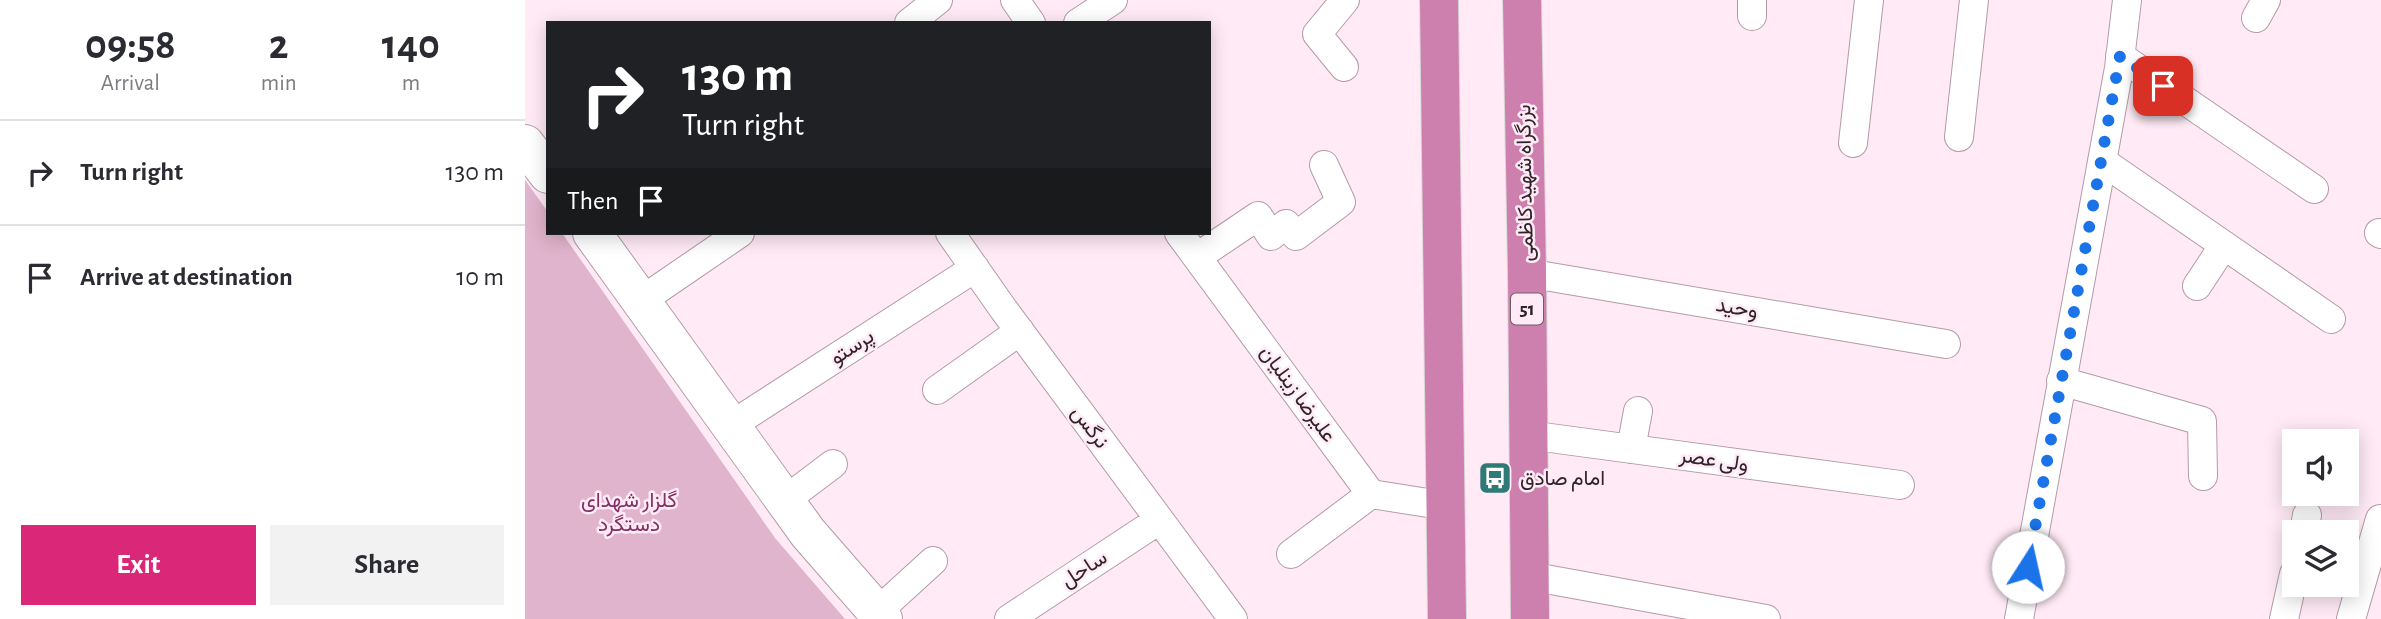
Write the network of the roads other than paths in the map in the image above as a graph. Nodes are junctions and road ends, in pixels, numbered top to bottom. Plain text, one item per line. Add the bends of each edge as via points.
1 (938, 0) edge
2 (1015, 0) edge
3 (1113, 0) edge
4 (1345, 0) edge
5 (1439, 0) edge
6 (1522, 0) edge
7 (1869, 0) edge
8 (1974, 0) edge
9 (2127, 0) edge
10 (912, 21) edge
11 (1030, 21) edge
12 (1081, 21) edge
13 (2120, 56) junction
14 (1344, 67) dead end
15 (1959, 137) dead end
16 (1853, 143) dead end
17 (525, 144) edge
18 (2102, 161) junction
19 (1324, 165) dead end
20 (546, 171) edge
21 (2314, 189) dead end
22 (593, 235) edge
23 (737, 235) edge
24 (951, 235) edge
25 (1180, 235) edge
26 (2224, 245) junction
27 (1196, 257) junction
28 (975, 268) junction
29 (1527, 273) junction
30 (2196, 286) dead end
31 (642, 300) junction
32 (2331, 319) dead end
33 (1020, 331) junction
34 (1946, 344) dead end
35 (2061, 381) junction
36 (937, 390) dead end
37 (1638, 411) dead end
38 (730, 426) junction
39 (1528, 435) junction
40 (1631, 449) junction
41 (833, 464) dead end
42 (2203, 476) dead end
43 (1900, 485) dead end
44 (1371, 494) junction
45 (784, 501) junction
46 (1447, 506) junction
47 (2380, 519) edge
48 (1159, 520) junction
49 (1291, 554) dead end
50 (933, 561) dead end
51 (1529, 576) junction
52 (2289, 597) edge
53 (879, 616) edge
54 (2026, 617) edge
55 (1009, 619) edge
56 (1233, 619) edge
57 (1447, 619) edge
58 (1530, 619) edge
59 (1766, 619) edge
60 (2284, 619) edge
61 (2351, 619) edge

1 - 10 street
2 - 11 street
3 - 12 street
4 - 14 street via 1317,34
5 - 46 highway
6 - 29 highway, بزرگراه شهید کاظمی / 51
7 - 16 street
8 - 15 street
9 - 13 street
13 - 18 street
13 - 21 street
17 - 20 street
18 - 26 street
18 - 35 street
19 - 27 street via 1341,202 1296,236 1286,224 1271,236 1258,216
22 - 31 street
23 - 31 street
24 - 28 street, نرگس
25 - 27 street, علیرضا زینلیان
26 - 30 street
26 - 32 street
27 - 44 street, علیرضا زینلیان
28 - 33 street, نرگس
28 - 38 street, پرستو
29 - 34 street, وحید
29 - 39 highway, بزرگراه شهید کاظمی / 51
31 - 38 street
33 - 36 street
33 - 48 street, نرگس
35 - 42 street via 2203,421
35 - 54 street
37 - 40 street
38 - 45 street
39 - 40 street, ولی عصر
39 - 51 highway, بزرگراه شهید کاظمی / 51
40 - 43 street, ولی عصر
41 - 45 street
44 - 46 street
44 - 49 street
45 - 53 street
46 - 57 highway
47 - 61 street
48 - 55 street, ساحل
48 - 56 street, نرگس
50 - 53 street
51 - 58 highway, بزرگراه شهید کاظمی / 51
51 - 59 street
52 - 60 street

